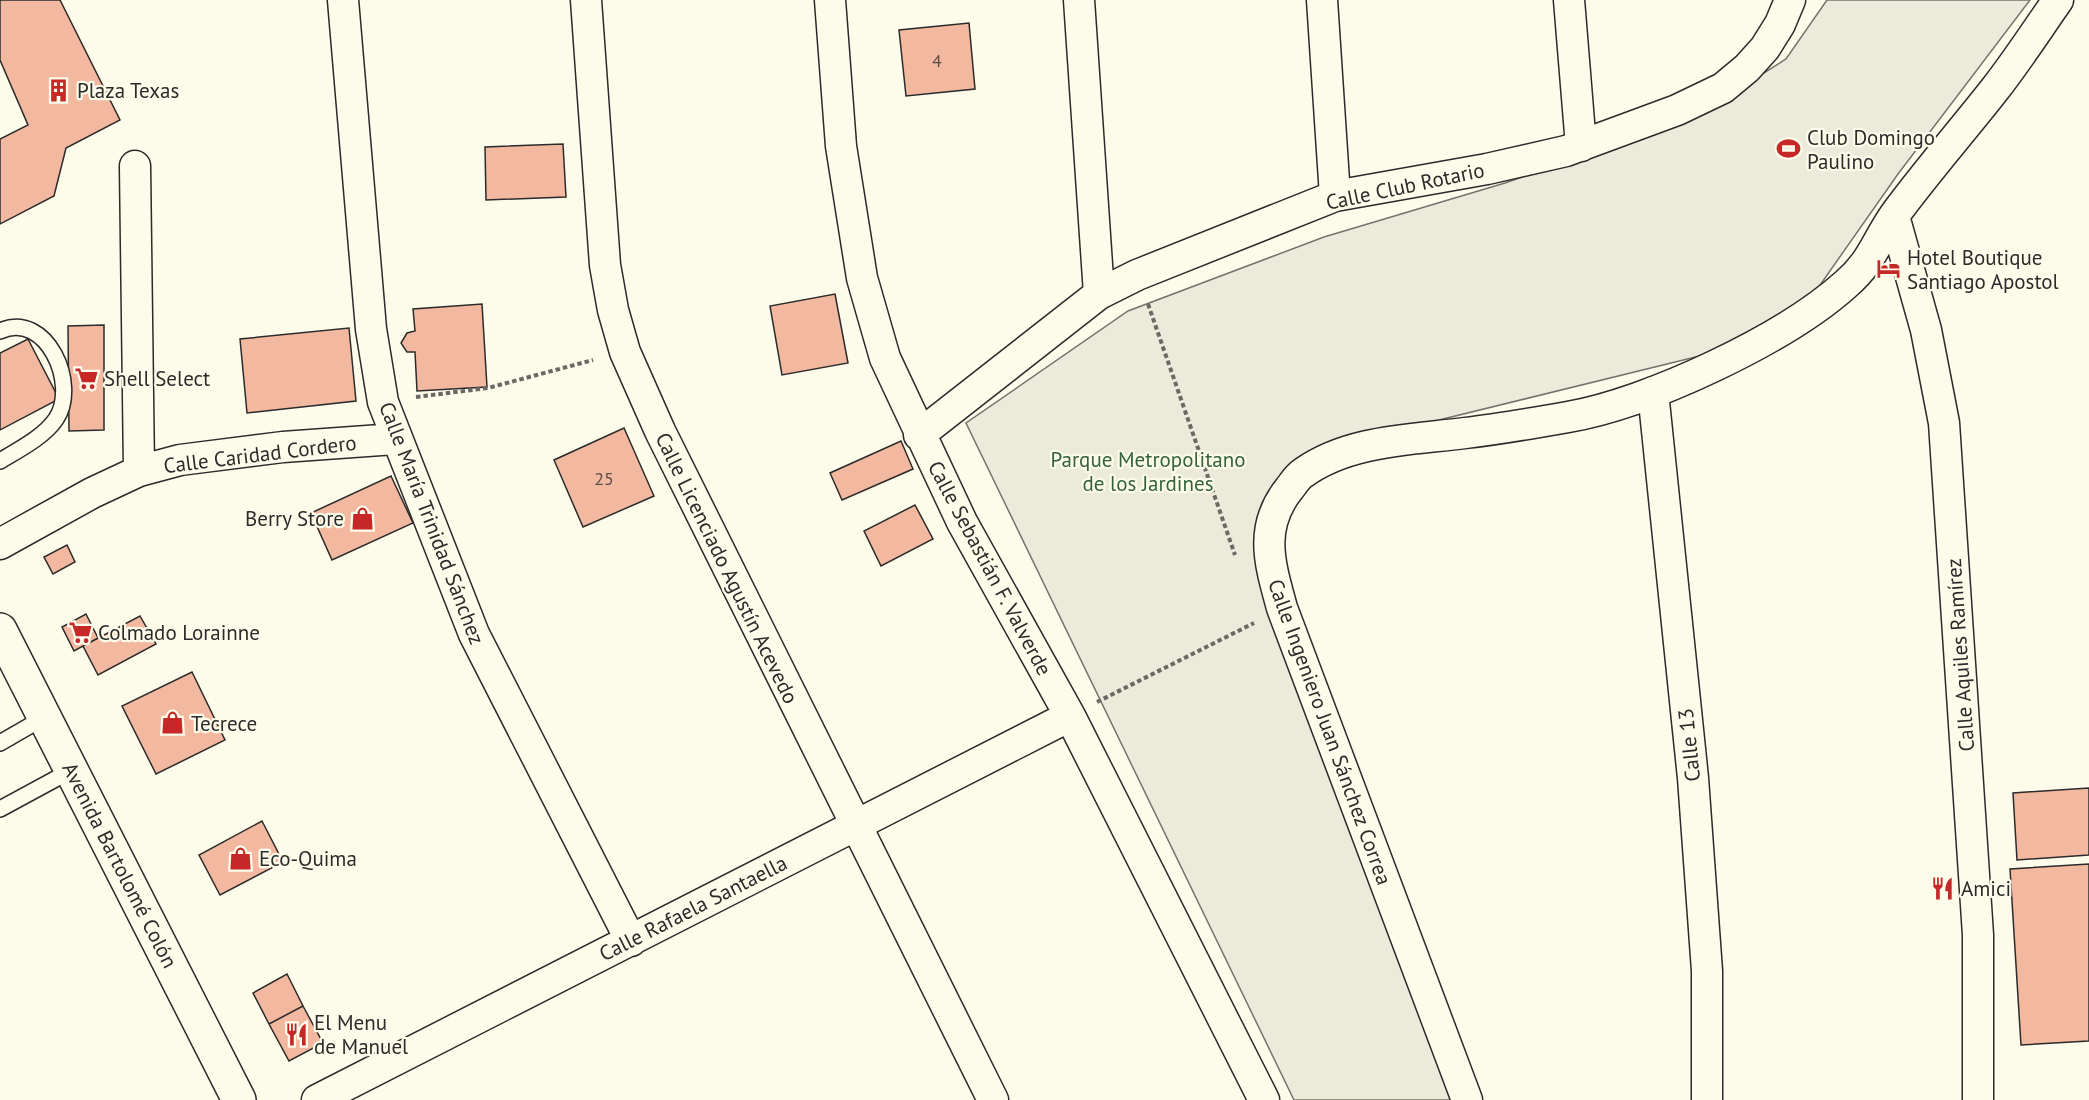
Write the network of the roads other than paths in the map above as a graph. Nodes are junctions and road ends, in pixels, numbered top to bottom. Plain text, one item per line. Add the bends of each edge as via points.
1 (343, 0) edge
2 (586, 0) edge
3 (830, 0) edge
4 (1079, 0) edge
5 (1322, 0) edge
6 (1569, 0) edge
7 (1790, 0) edge
8 (2058, 0) edge
9 (1581, 146) junction
10 (135, 166) dead end
11 (1335, 196) junction
12 (1894, 216) junction
13 (1099, 294) junction
14 (0, 331) edge
15 (1653, 392) junction
16 (919, 435) junction
17 (395, 439) junction
18 (0, 461) edge
19 (139, 471) junction
20 (0, 544) edge
21 (0, 630) edge
22 (1070, 716) junction
23 (45, 717) junction
24 (0, 743) edge
25 (72, 770) junction
26 (0, 809) edge
27 (854, 825) junction
28 (631, 941) junction
29 (239, 1100) edge
30 (316, 1100) edge
31 (993, 1100) edge
32 (1264, 1100) edge
33 (1467, 1100) edge
34 (1707, 1100) edge
35 (1978, 1100) edge

1 - 17 street, Calle María Trinidad Sánchez via 371,329 383,402
2 - 27 street, Calle Licenciado Agustín Acevedo via 604,265 625,352 655,421
3 - 16 street, Calle Sebastián F. Valverde via 841,146 862,278 885,358
4 - 13 street
5 - 11 street
6 - 9 street
7 - 9 street, Calle Club Rotario via 1765,48 1723,88
8 - 12 street, Calle Ingeniero Juan Sánchez Correa via 1997,86
9 - 11 street, Calle Club Rotario via 1487,169
10 - 19 street
11 - 13 street, Calle Club Rotario
12 - 15 street, Calle Ingeniero Juan Sánchez Correa via 1873,256 1810,314
12 - 35 street, Calle Aquiles Ramírez via 1926,330 1944,423 1978,935
13 - 16 street, Calle Club Rotario
14 - 18 lane via 22,328 45,340 58,367 65,396 56,419
15 - 33 street, Calle Ingeniero Juan Sánchez Correa via 1578,416 1335,454 1300,474 1270,521 1271,570 1282,608
15 - 34 street, Calle 13 via 1693,778 1707,971
16 - 22 street, Calle Sebastián F. Valverde via 962,522
17 - 19 street, Calle Caridad Cordero via 283,447 180,460
17 - 28 street, Calle María Trinidad Sánchez via 474,634
19 - 20 street, Calle Caridad Cordero
21 - 23 main road, Avenida Bartolomé Colón
22 - 27 street, Calle Rafaela Santaella
22 - 32 street, Calle Sebastián F. Valverde
23 - 24 lane
23 - 25 main road, Avenida Bartolomé Colón
25 - 26 lane
25 - 29 main road, Avenida Bartolomé Colón
27 - 28 street, Calle Rafaela Santaella
27 - 31 street, Calle Licenciado Agustín Acevedo
28 - 30 street, Calle Rafaela Santaella

